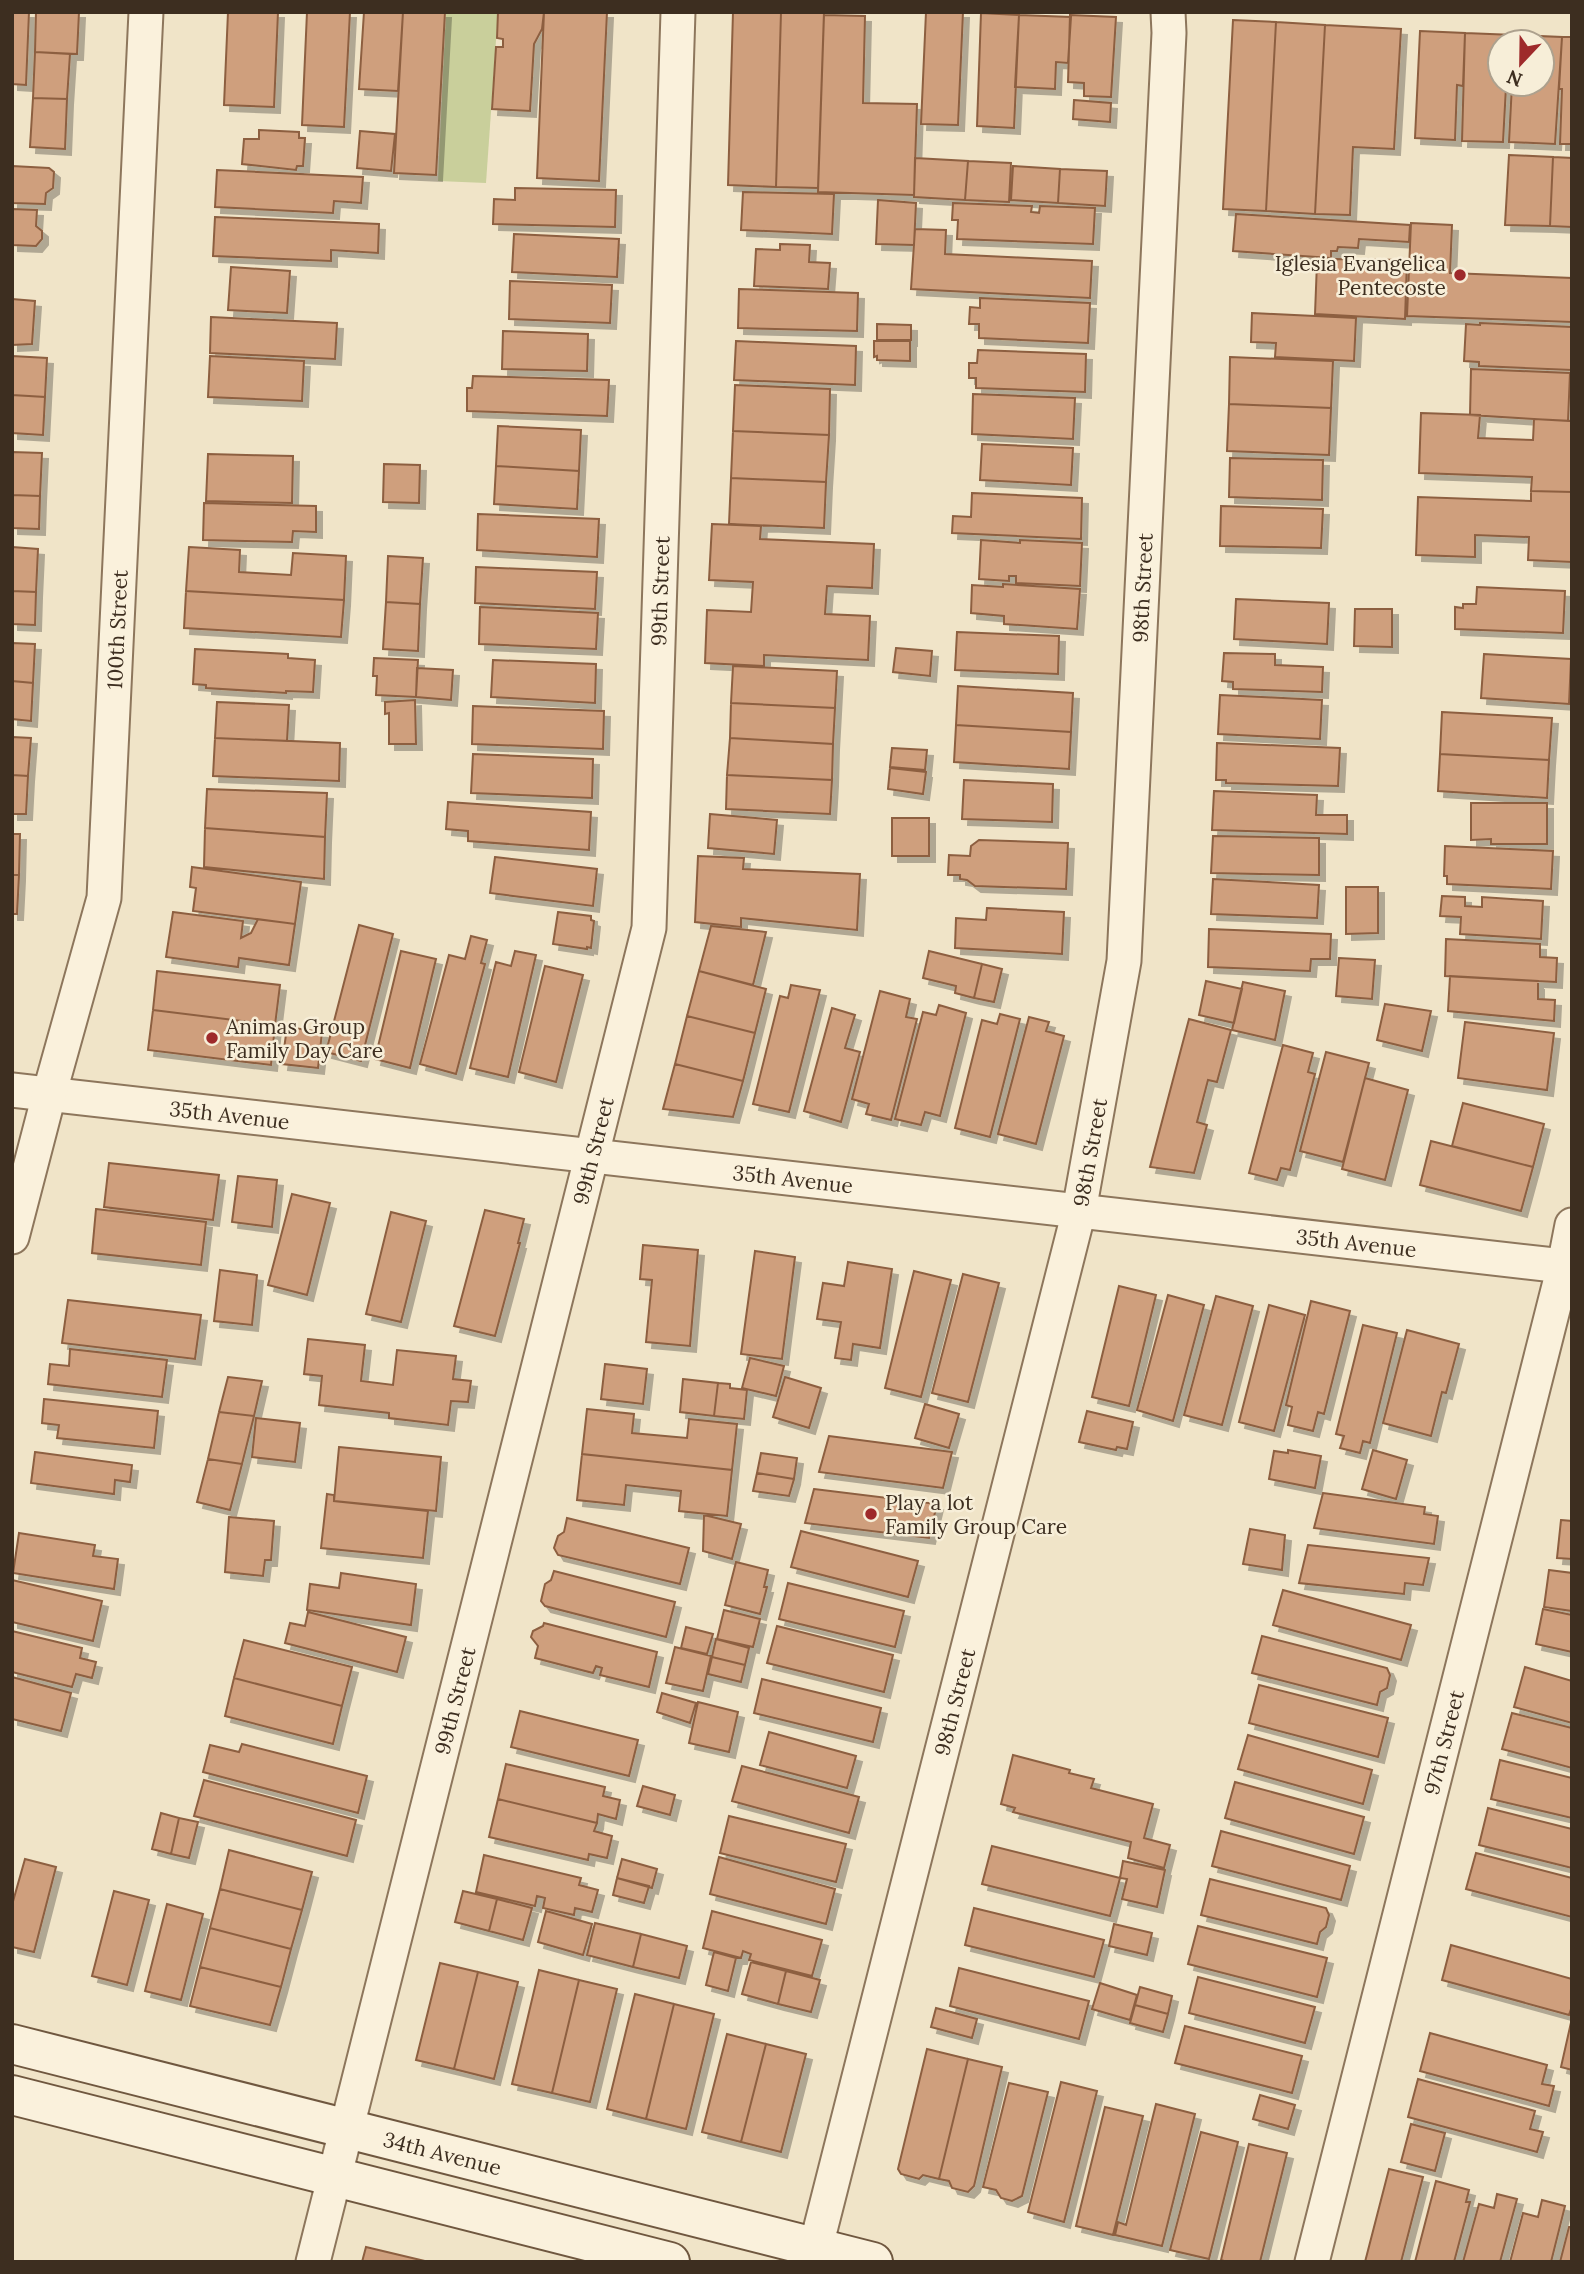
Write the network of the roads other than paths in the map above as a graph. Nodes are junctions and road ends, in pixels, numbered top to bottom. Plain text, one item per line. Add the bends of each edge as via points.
1 (146, 12) edge
2 (678, 12) edge
3 (1168, 12) edge
4 (12, 1090) edge
5 (49, 1095) junction
6 (592, 1156) junction
7 (1079, 1211) junction
8 (1572, 1225) edge
9 (12, 1237) edge
10 (1568, 1266) edge
11 (12, 2044) edge
12 (12, 2095) edge
13 (346, 2128) junction
14 (334, 2177) junction
15 (814, 2255) edge
16 (313, 2262) edge
17 (670, 2262) edge
18 (873, 2262) edge
19 (1312, 2262) edge

1 - 5 street, 100th Street via 104,898
2 - 6 street, 99th Street via 649,928
3 - 7 street, 98th Street via 1124,961
4 - 5 street, 35th Avenue
5 - 6 street, 35th Avenue
5 - 9 street, 100th Street
6 - 7 street, 35th Avenue
6 - 13 street, 99th Street
7 - 10 street, 35th Avenue
7 - 15 street, 98th Street
8 - 10 street, 97th Street
10 - 19 street, 97th Street
11 - 13 street, 34th Avenue
12 - 14 street
13 - 14 street, 99th Street
13 - 15 street, 34th Avenue
14 - 16 street, 99th Street
14 - 17 street
15 - 18 street, 34th Avenue

